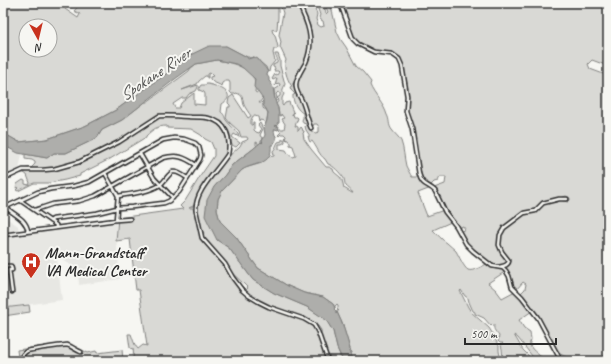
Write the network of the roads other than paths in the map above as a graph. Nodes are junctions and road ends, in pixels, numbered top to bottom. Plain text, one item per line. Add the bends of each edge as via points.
1 (61, 3) edge
2 (79, 3) edge
3 (298, 3) edge
4 (340, 3) edge
5 (311, 128) dead end
6 (140, 154) junction
7 (196, 165) junction
8 (148, 167) junction
9 (105, 173) junction
10 (3, 178) edge
11 (187, 178) junction
12 (160, 185) junction
13 (113, 187) junction
14 (118, 196) junction
15 (173, 198) junction
16 (567, 199) dead end
17 (20, 200) junction
18 (4, 207) edge
19 (118, 208) junction
20 (35, 210) junction
21 (130, 219) dead end
22 (116, 220) junction
23 (50, 221) junction
24 (56, 228) junction
25 (28, 231) junction
26 (3, 235) edge
27 (498, 267) junction
28 (4, 268) edge
29 (9, 270) junction
30 (12, 292) dead end
31 (82, 352) dead end
32 (3, 358) edge
33 (3, 361) edge
34 (19, 361) edge
35 (328, 361) edge
36 (561, 361) edge

1 - 2 street
3 - 5 street via 308,22 310,45 296,86
4 - 27 street via 353,39 374,52 392,54 402,66 407,96 406,111 423,184 435,191 466,244 492,266
6 - 7 street via 163,140 184,139 199,146 201,155
6 - 8 street
6 - 9 street
7 - 8 street via 184,158 170,156
7 - 11 street
8 - 12 street
8 - 13 street
9 - 13 street
9 - 17 street via 82,184 38,192
10 - 35 street via 23,170 54,169 79,162 119,142 159,116 204,118 219,123 228,134 229,148 226,157 196,201 196,215 202,238 249,296 314,325
11 - 12 street via 174,172
11 - 15 street
12 - 14 street via 145,191
12 - 15 street
13 - 14 street
13 - 20 street via 90,198 53,204
14 - 19 street
15 - 19 street via 164,203
16 - 27 street via 543,203 535,211 524,213 504,228 498,244 508,263
17 - 18 street
17 - 20 street
18 - 25 street via 24,221
19 - 22 street
19 - 23 street
20 - 23 street
21 - 22 street
22 - 24 street
23 - 24 street
24 - 25 street
25 - 26 street
27 - 36 street via 506,271 512,287 538,318
28 - 29 street via 6,271
28 - 29 street via 11,266 12,270
29 - 30 street
31 - 34 street via 68,345 26,352
32 - 33 main road

